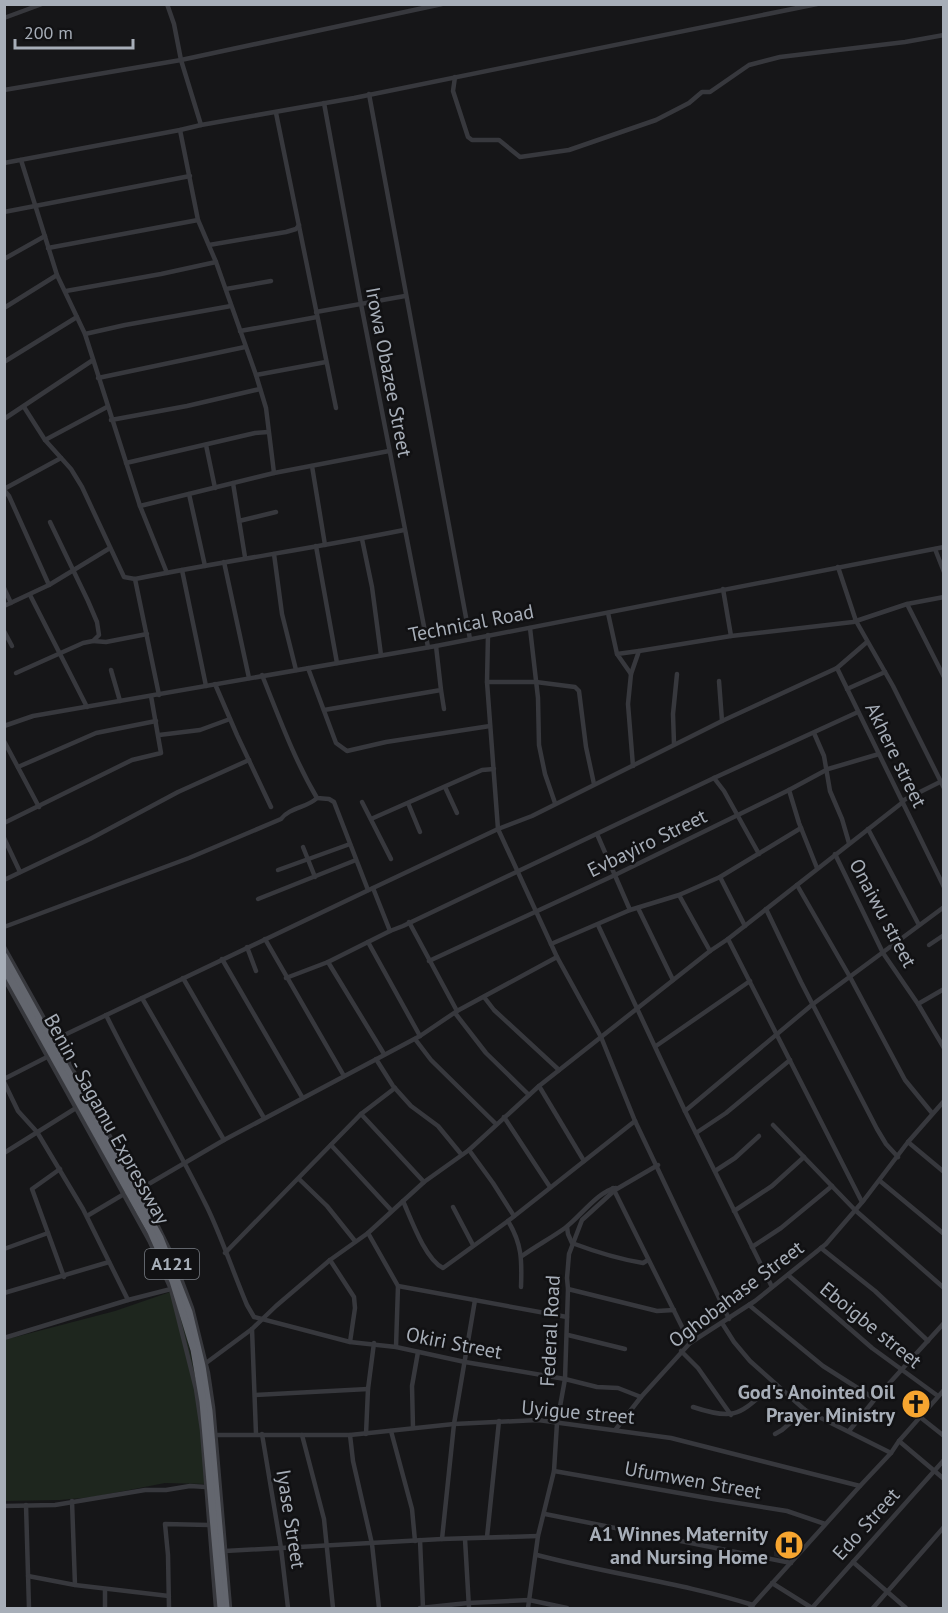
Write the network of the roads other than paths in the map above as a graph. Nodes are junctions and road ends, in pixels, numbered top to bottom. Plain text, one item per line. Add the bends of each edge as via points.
1 (42, 4) edge
2 (167, 4) edge
3 (442, 4) edge
4 (817, 4) edge
5 (4, 18) edge
6 (944, 35) edge
7 (181, 60) junction
8 (455, 77) junction
9 (442, 80) junction
10 (4, 90) edge
11 (453, 91) junction
12 (369, 94) junction
13 (324, 103) junction
14 (276, 113) junction
15 (201, 125) junction
16 (180, 130) junction
17 (21, 160) junction
18 (4, 163) edge
19 (190, 176) junction
20 (36, 205) junction
21 (4, 212) edge
22 (198, 219) junction
23 (298, 228) junction
24 (45, 236) junction
25 (209, 245) junction
26 (48, 248) junction
27 (4, 259) edge
28 (216, 262) junction
29 (57, 275) junction
30 (272, 281) dead end
31 (226, 289) junction
32 (66, 291) junction
33 (405, 296) junction
34 (361, 304) junction
35 (231, 306) junction
36 (4, 308) edge
37 (316, 314) junction
38 (77, 317) junction
39 (240, 331) junction
40 (85, 334) junction
41 (245, 347) junction
42 (93, 360) junction
43 (4, 362) edge
44 (326, 362) junction
45 (256, 375) junction
46 (98, 378) junction
47 (260, 389) junction
48 (107, 406) junction
49 (24, 407) junction
50 (336, 408) dead end
51 (4, 419) edge
52 (111, 420) junction
53 (268, 432) junction
54 (45, 440) junction
55 (206, 445) junction
56 (389, 451) junction
57 (61, 458) junction
58 (126, 463) junction
59 (312, 466) junction
60 (274, 473) junction
61 (232, 483) junction
62 (215, 488) junction
63 (4, 490) edge
64 (189, 494) junction
65 (140, 506) junction
66 (276, 512) dead end
67 (239, 521) junction
68 (50, 522) dead end
69 (404, 530) junction
70 (362, 539) junction
71 (325, 545) junction
72 (316, 546) junction
73 (944, 547) edge
74 (110, 548) junction
75 (935, 549) junction
76 (274, 554) junction
77 (245, 557) junction
78 (224, 562) junction
79 (205, 566) junction
80 (838, 567) junction
81 (182, 570) junction
82 (72, 571) junction
83 (167, 573) junction
84 (944, 573) edge
85 (135, 579) junction
86 (49, 585) junction
87 (4, 588) edge
88 (723, 590) junction
89 (30, 595) junction
90 (944, 597) edge
91 (11, 603) junction
92 (907, 604) junction
93 (4, 606) edge
94 (608, 613) junction
95 (856, 621) junction
96 (530, 628) junction
97 (4, 631) edge
98 (147, 634) junction
99 (488, 635) junction
100 (731, 636) junction
101 (470, 639) junction
102 (93, 641) junction
103 (867, 642) junction
104 (436, 645) junction
105 (12, 646) dead end
106 (428, 647) junction
107 (639, 651) junction
108 (59, 654) junction
109 (616, 654) junction
110 (381, 655) junction
111 (336, 663) junction
112 (308, 668) junction
113 (837, 668) junction
114 (111, 670) dead end
115 (296, 670) junction
116 (885, 672) junction
117 (16, 673) dead end
118 (631, 674) junction
119 (677, 674) dead end
120 (262, 675) junction
121 (944, 677) edge
122 (249, 678) junction
123 (719, 681) dead end
124 (488, 682) junction
125 (536, 682) junction
126 (215, 684) junction
127 (206, 686) junction
128 (847, 689) junction
129 (441, 690) junction
130 (159, 695) junction
131 (152, 696) junction
132 (120, 701) junction
133 (87, 707) junction
134 (444, 709) dead end
135 (324, 711) junction
136 (858, 712) junction
137 (230, 719) junction
138 (156, 721) junction
139 (722, 721) junction
140 (4, 726) edge
141 (490, 726) junction
142 (814, 734) junction
143 (159, 735) junction
144 (4, 741) edge
145 (674, 744) junction
146 (879, 754) junction
147 (249, 760) junction
148 (633, 766) junction
149 (18, 767) junction
150 (494, 769) junction
151 (828, 769) junction
152 (714, 778) junction
153 (940, 782) junction
154 (594, 784) junction
155 (445, 787) junction
156 (944, 788) edge
157 (789, 790) junction
158 (317, 798) junction
159 (362, 802) dead end
160 (902, 802) junction
161 (408, 803) junction
162 (555, 803) junction
163 (39, 807) junction
164 (271, 807) dead end
165 (458, 813) dead end
166 (738, 815) junction
167 (371, 819) junction
168 (4, 823) edge
169 (801, 828) junction
170 (868, 828) junction
171 (498, 829) junction
172 (420, 832) dead end
173 (597, 834) junction
174 (4, 838) edge
175 (849, 843) junction
176 (350, 844) junction
177 (303, 847) dead end
178 (759, 854) junction
179 (834, 854) junction
180 (308, 860) junction
181 (356, 860) junction
182 (391, 860) dead end
183 (817, 868) junction
184 (278, 870) dead end
185 (20, 872) junction
186 (517, 872) junction
187 (615, 875) junction
188 (315, 877) junction
189 (720, 877) junction
190 (4, 880) edge
191 (797, 885) junction
192 (944, 887) edge
193 (370, 889) junction
194 (680, 895) junction
195 (258, 898) dead end
196 (944, 907) edge
197 (638, 908) junction
198 (766, 909) junction
199 (630, 910) junction
200 (535, 912) junction
201 (409, 922) junction
202 (598, 925) junction
203 (919, 925) junction
204 (745, 926) junction
205 (4, 927) edge
206 (390, 931) junction
207 (944, 935) edge
208 (265, 939) junction
209 (728, 939) junction
210 (368, 942) junction
211 (551, 944) junction
212 (928, 945) dead end
213 (4, 947) edge
214 (247, 947) junction
215 (710, 951) junction
216 (883, 953) junction
217 (4, 956) edge
218 (557, 957) junction
219 (222, 959) junction
220 (429, 961) junction
221 (328, 962) junction
222 (4, 968) edge
223 (256, 971) dead end
224 (850, 977) junction
225 (4, 978) edge
226 (183, 978) junction
227 (286, 978) junction
228 (673, 980) junction
229 (750, 981) junction
230 (944, 989) edge
231 (484, 997) junction
232 (142, 998) junction
233 (813, 1004) junction
234 (918, 1004) junction
235 (637, 1010) junction
236 (456, 1012) junction
237 (106, 1015) junction
238 (777, 1034) junction
239 (417, 1037) junction
240 (601, 1037) junction
241 (56, 1039) junction
242 (943, 1044) edge
243 (656, 1046) junction
244 (384, 1054) junction
245 (47, 1057) junction
246 (376, 1059) junction
247 (790, 1060) junction
248 (559, 1070) junction
249 (344, 1076) junction
250 (4, 1081) edge
251 (540, 1086) junction
252 (395, 1088) junction
253 (529, 1095) junction
254 (302, 1097) junction
255 (944, 1101) edge
256 (938, 1107) junction
257 (76, 1108) junction
258 (686, 1111) junction
259 (944, 1112) edge
260 (932, 1113) junction
261 (361, 1114) junction
262 (504, 1117) junction
263 (264, 1118) junction
264 (635, 1121) junction
265 (496, 1124) junction
266 (774, 1125) dead end
267 (38, 1132) junction
268 (696, 1133) junction
269 (759, 1136) dead end
270 (224, 1140) junction
271 (908, 1142) junction
272 (331, 1145) junction
273 (469, 1150) junction
274 (4, 1153) edge
275 (461, 1154) junction
276 (804, 1157) junction
277 (898, 1157) junction
278 (584, 1161) junction
279 (184, 1163) junction
280 (658, 1165) junction
281 (60, 1169) junction
282 (715, 1171) junction
283 (944, 1172) edge
284 (299, 1179) junction
285 (880, 1181) junction
286 (424, 1182) junction
287 (832, 1186) junction
288 (550, 1187) junction
289 (615, 1189) junction
290 (137, 1191) junction
291 (124, 1194) junction
292 (403, 1201) junction
293 (862, 1202) junction
294 (453, 1207) dead end
295 (392, 1210) junction
296 (855, 1210) junction
297 (734, 1211) junction
298 (87, 1216) junction
299 (513, 1216) junction
300 (508, 1221) junction
301 (567, 1227) junction
302 (153, 1231) junction
303 (48, 1233) junction
304 (368, 1233) junction
305 (944, 1234) edge
306 (355, 1241) junction
307 (572, 1243) junction
308 (473, 1245) junction
309 (752, 1247) junction
310 (821, 1248) junction
311 (4, 1250) edge
312 (225, 1253) junction
313 (522, 1257) junction
314 (330, 1260) junction
315 (648, 1260) junction
316 (109, 1262) junction
317 (788, 1275) junction
318 (64, 1277) junction
319 (399, 1286) junction
320 (521, 1287) dead end
321 (772, 1287) junction
322 (944, 1288) edge
323 (171, 1289) junction
324 (568, 1289) junction
325 (4, 1293) edge
326 (128, 1300) junction
327 (476, 1300) junction
328 (748, 1305) junction
329 (674, 1310) junction
330 (567, 1317) junction
331 (261, 1319) junction
332 (729, 1319) junction
333 (722, 1323) junction
334 (944, 1323) edge
335 (252, 1329) junction
336 (568, 1335) junction
337 (4, 1338) edge
338 (928, 1341) junction
339 (350, 1342) junction
340 (690, 1342) junction
341 (374, 1343) junction
342 (396, 1347) junction
343 (625, 1349) dead end
344 (681, 1351) junction
345 (418, 1352) junction
346 (465, 1362) junction
347 (206, 1363) junction
348 (902, 1371) junction
349 (565, 1379) junction
350 (774, 1384) junction
351 (368, 1389) junction
352 (944, 1390) edge
353 (255, 1395) junction
354 (938, 1396) junction
355 (641, 1397) junction
356 (874, 1399) junction
357 (693, 1407) dead end
358 (805, 1410) junction
359 (731, 1415) junction
360 (920, 1417) junction
361 (499, 1421) junction
362 (557, 1423) junction
363 (454, 1424) junction
364 (412, 1428) junction
365 (616, 1429) junction
366 (391, 1431) junction
367 (849, 1431) junction
368 (259, 1434) junction
369 (366, 1434) junction
370 (775, 1434) dead end
371 (215, 1435) junction
372 (302, 1435) junction
373 (350, 1435) junction
374 (944, 1436) edge
375 (899, 1441) junction
376 (891, 1453) junction
377 (944, 1460) edge
378 (554, 1471) junction
379 (934, 1471) junction
380 (944, 1479) edge
381 (860, 1486) junction
382 (206, 1487) junction
383 (72, 1501) junction
384 (26, 1505) junction
385 (4, 1506) edge
386 (545, 1514) junction
387 (825, 1524) junction
388 (209, 1525) junction
389 (944, 1527) edge
390 (538, 1536) junction
391 (487, 1537) junction
392 (442, 1539) junction
393 (465, 1539) junction
394 (418, 1540) junction
395 (372, 1544) junction
396 (327, 1545) junction
397 (281, 1548) junction
398 (225, 1551) junction
399 (537, 1555) junction
400 (853, 1562) junction
401 (791, 1563) junction
402 (28, 1576) junction
403 (772, 1583) junction
404 (75, 1585) junction
405 (105, 1589) junction
406 (888, 1591) junction
407 (169, 1596) junction
408 (529, 1600) junction
409 (468, 1606) edge
410 (752, 1607) edge
411 (29, 1608) edge
412 (105, 1608) edge
413 (169, 1608) edge
414 (218, 1608) edge
415 (228, 1608) edge
416 (288, 1608) edge
417 (333, 1608) edge
418 (379, 1608) edge
419 (422, 1608) edge
420 (528, 1608) edge
421 (567, 1608) edge
422 (812, 1608) edge
423 (873, 1608) edge
424 (906, 1608) edge

1 - 5 street
2 - 7 street
3 - 7 street
4 - 8 street
6 - 11 street via 780,57 749,65 710,92 702,92 656,120 569,150 520,157 499,140 470,139
7 - 10 street
7 - 15 street
8 - 9 street
8 - 11 street
9 - 11 street
9 - 12 street
12 - 13 street
12 - 33 street
13 - 14 street
13 - 34 street, Irowa Obazee Street
14 - 15 street
14 - 23 street
15 - 16 street
16 - 17 street
16 - 19 street
17 - 18 street
17 - 20 street
19 - 20 street
19 - 22 street
20 - 21 street
20 - 24 street
22 - 25 street
22 - 26 street
23 - 25 street
23 - 37 street
24 - 26 street
24 - 27 street
25 - 28 street
26 - 29 street
28 - 31 street
28 - 32 street
29 - 32 street
29 - 36 street
30 - 31 street
31 - 35 street
32 - 38 street
33 - 34 street
33 - 101 street
34 - 37 street
34 - 56 street, Irowa Obazee Street
35 - 39 street
35 - 40 street
37 - 39 street
37 - 44 street
38 - 40 street
38 - 43 street
39 - 41 street
40 - 42 street
41 - 45 street
41 - 46 street
42 - 46 street
42 - 49 street
44 - 45 street
44 - 50 street
45 - 47 street
46 - 48 street
47 - 52 street
47 - 53 street
48 - 52 street
48 - 54 street
49 - 51 street
49 - 54 street
52 - 58 street
53 - 55 street
53 - 60 street
54 - 57 street
55 - 58 street
55 - 62 street
56 - 59 street
56 - 69 street, Irowa Obazee Street
57 - 63 street
57 - 74 street via 82,487
58 - 65 street
59 - 60 street
59 - 71 street
60 - 61 street
61 - 62 street
61 - 67 street
62 - 64 street
63 - 86 street
64 - 65 street
64 - 79 street
65 - 83 street
66 - 67 street
67 - 77 street
68 - 82 street
69 - 70 street
69 - 106 street, Irowa Obazee Street
70 - 71 street
70 - 110 street
71 - 72 street
72 - 76 street
72 - 111 street
73 - 75 street, Technical Road
74 - 82 street
74 - 85 street via 124,577
75 - 80 street, Technical Road
75 - 84 street
76 - 77 street
76 - 115 street via 282,614
77 - 78 street
78 - 79 street
78 - 122 street
79 - 81 street
80 - 88 street, Technical Road
80 - 95 street
81 - 83 street
81 - 127 street
82 - 86 street
82 - 102 street via 97,622 99,635
83 - 85 street
85 - 98 street
86 - 89 street
87 - 91 street
88 - 94 street, Technical Road
88 - 100 street
89 - 91 street
89 - 108 street
90 - 92 street
91 - 93 street
92 - 95 street
92 - 121 street
94 - 96 street, Technical Road
94 - 109 street
95 - 100 street
95 - 103 street
96 - 99 street, Technical Road
96 - 125 street
97 - 105 street
98 - 102 street
98 - 130 street
99 - 101 street, Technical Road
99 - 124 street
100 - 107 street
101 - 104 street, Technical Road
102 - 108 street
103 - 113 street
103 - 116 street
104 - 106 street, Technical Road
104 - 129 street
106 - 110 street, Technical Road
107 - 109 street
107 - 118 street
108 - 117 street
108 - 133 street
109 - 118 street
110 - 111 street, Technical Road
111 - 112 street, Technical Road
112 - 115 street, Technical Road
112 - 135 street
113 - 128 street, Akhere street
113 - 139 street
114 - 132 street
115 - 120 street, Technical Road
116 - 128 street
116 - 153 street
118 - 148 street via 628,704
119 - 145 street
120 - 122 street, Technical Road
120 - 158 street
122 - 126 street, Technical Road
123 - 139 street
124 - 125 street
124 - 141 street
125 - 154 street via 575,687 579,691
125 - 162 street via 539,746
126 - 127 street, Technical Road
126 - 137 street
127 - 130 street, Technical Road
128 - 136 street, Akhere street
129 - 134 street
129 - 135 street
130 - 131 street, Technical Road
131 - 132 street, Technical Road
131 - 138 street
132 - 133 street, Technical Road
133 - 140 street, Technical Road via 33,716
135 - 141 street via 336,743 347,751
136 - 142 street
136 - 146 street, Akhere street
137 - 143 street via 200,730
137 - 147 street
138 - 143 street
138 - 149 street via 96,733
139 - 145 street
141 - 150 street
142 - 151 street
142 - 152 street
143 - 163 street via 160,753 132,760
144 - 149 street
145 - 148 street
146 - 151 street, Evbayiro Street
146 - 160 street, Akhere street
147 - 164 street
147 - 185 street
148 - 154 street
149 - 163 street
150 - 155 street
150 - 171 street
151 - 157 street, Evbayiro Street
151 - 175 street via 830,791
152 - 166 street
152 - 173 street
153 - 156 street
153 - 160 street
154 - 162 street
155 - 161 street
155 - 165 street
157 - 166 street, Evbayiro Street
157 - 169 street
158 - 176 street via 334,802
158 - 205 street via 228,842
159 - 167 street
160 - 170 street
160 - 192 street, Akhere street
161 - 167 street
161 - 172 street
162 - 171 street
163 - 168 street
166 - 178 street
166 - 187 street, Evbayiro Street
167 - 182 street
169 - 178 street
169 - 183 street
170 - 175 street
170 - 203 street
171 - 186 street
171 - 193 street
173 - 186 street
173 - 187 street
174 - 185 street
175 - 179 street
176 - 180 street
176 - 181 street
177 - 180 street
178 - 189 street
179 - 183 street
179 - 216 street, Onaiwu street
180 - 184 street
180 - 188 street
181 - 188 street
181 - 193 street
183 - 191 street
185 - 190 street
186 - 200 street
186 - 201 street
187 - 199 street
187 - 200 street, Evbayiro Street
188 - 195 street
189 - 194 street
189 - 204 street
191 - 198 street
191 - 224 street
193 - 206 street
193 - 208 street
194 - 197 street
194 - 215 street
196 - 203 street
197 - 199 street
197 - 228 street
198 - 204 street
198 - 233 street
199 - 202 street
200 - 211 street
200 - 220 street, Evbayiro Street
201 - 206 street
201 - 220 street
202 - 211 street
202 - 235 street
203 - 216 street
204 - 209 street
206 - 210 street
207 - 212 street
208 - 214 street
208 - 227 street
209 - 215 street
209 - 229 street
210 - 221 street
210 - 239 street
211 - 218 street
213 - 241 street
214 - 219 street
214 - 223 street
215 - 228 street
216 - 224 street
216 - 234 street, Onaiwu street
217 - 290 highway, A121
218 - 231 street
218 - 240 street
219 - 226 street
219 - 254 street
220 - 236 street
221 - 227 street
221 - 244 street
222 - 302 highway, Benin - Sagamu Expressway / A121
224 - 233 street
224 - 260 street via 905,1080
225 - 245 street
226 - 232 street
226 - 263 street
227 - 249 street
228 - 235 street
229 - 238 street
229 - 243 street
230 - 234 street
231 - 236 street
231 - 248 street
232 - 237 street
232 - 270 street
233 - 238 street
233 - 277 street via 877,1129
234 - 242 street, Onaiwu street
235 - 240 street
235 - 243 street
236 - 239 street
236 - 253 street via 486,1053
237 - 241 street
237 - 279 street
238 - 247 street
238 - 258 street
239 - 244 street
239 - 265 street via 430,1060
240 - 248 street
240 - 264 street
241 - 290 street
243 - 258 street
244 - 246 street
245 - 250 street
245 - 257 street
246 - 249 street
246 - 252 street
247 - 268 street
247 - 293 street
248 - 251 street
249 - 254 street
250 - 267 street via 18,1111
251 - 253 street
251 - 278 street
252 - 261 street
252 - 275 street via 438,1126
253 - 262 street
254 - 263 street
255 - 256 street, Oghobahase Street
256 - 259 street
256 - 260 street, Oghobahase Street
257 - 267 street
257 - 291 street
258 - 268 street
260 - 271 street, Oghobahase Street
261 - 272 street
261 - 286 street
262 - 265 street
262 - 288 street
263 - 270 street
264 - 278 street
264 - 280 street
265 - 273 street
266 - 276 street
267 - 274 street
267 - 281 street
268 - 282 street
269 - 282 street
270 - 279 street
271 - 277 street, Oghobahase Street
271 - 283 street
272 - 284 street
272 - 295 street
273 - 275 street
273 - 299 street
275 - 286 street
276 - 287 street
276 - 297 street via 772,1186
277 - 285 street, Oghobahase Street
278 - 288 street
279 - 290 street
279 - 312 street
280 - 289 street, Federal Road
280 - 332 street
281 - 298 street
281 - 303 street via 32,1189
282 - 297 street
284 - 306 street
284 - 312 street
285 - 293 street, Oghobahase Street
285 - 305 street
286 - 292 street
287 - 296 street
287 - 309 street
288 - 299 street
289 - 301 street via 599,1196
289 - 307 street, Federal Road via 582,1220
289 - 315 street
290 - 302 highway, A121
290 - 347 street via 181,1277
291 - 298 street
291 - 323 street
292 - 295 street
292 - 308 street via 416,1232 439,1267 443,1268
293 - 296 street, Oghobahase Street
294 - 308 street
295 - 304 street
296 - 310 street, Oghobahase Street
296 - 322 street
297 - 309 street
298 - 316 street
299 - 300 street
300 - 308 street
300 - 313 street
301 - 307 street
301 - 313 street
302 - 414 highway, Benin - Sagamu Expressway / A121 via 173,1281 196,1361 203,1402
302 - 415 highway, A121 via 171,1263 189,1312 204,1373
303 - 311 street
303 - 318 street
304 - 306 street
304 - 319 street
306 - 314 street
307 - 315 street via 625,1260
307 - 324 street, Federal Road
309 - 321 street
310 - 317 street, Oghobahase Street
310 - 338 street
312 - 331 street via 250,1312
313 - 320 street
314 - 331 street
314 - 339 street via 354,1297
315 - 329 street
316 - 318 street
316 - 326 street
317 - 321 street, Oghobahase Street
317 - 348 street, Eboigbe street
318 - 325 street
319 - 327 street
319 - 342 street
321 - 328 street, Oghobahase Street
323 - 326 street
323 - 382 street via 196,1389
324 - 329 street via 657,1311
324 - 330 street, Federal Road
326 - 337 street
327 - 330 street
327 - 346 street
328 - 332 street, Oghobahase Street
328 - 356 street via 823,1366
329 - 340 street
330 - 336 street, Federal Road
331 - 335 street
331 - 339 street, Okiri Street
332 - 333 street, Oghobahase Street
333 - 340 street, Oghobahase Street
333 - 350 street via 750,1361
334 - 338 street
335 - 347 street
335 - 353 street, Iyase Street
336 - 343 street
336 - 349 street, Federal Road
338 - 348 street
339 - 341 street, Okiri Street
340 - 344 street, Oghobahase Street
341 - 342 street, Okiri Street
341 - 351 street
342 - 345 street, Okiri Street
344 - 355 street, Oghobahase Street
344 - 359 street
345 - 346 street, Okiri Street
345 - 364 street via 412,1386
346 - 349 street, Okiri Street
346 - 363 street
347 - 371 street
348 - 354 street, Eboigbe street
348 - 356 street
349 - 355 street, Okiri Street via 618,1388
349 - 362 street, Federal Road
350 - 358 street
350 - 359 street via 746,1408
351 - 353 street
351 - 369 street
352 - 354 street
353 - 368 street, Iyase Street
354 - 360 street
355 - 365 street, Oghobahase Street
356 - 367 street
357 - 359 street
358 - 367 street
358 - 370 street
360 - 374 street
360 - 375 street
361 - 362 street, Uyigue street
361 - 363 street, Uyigue street
361 - 391 street
362 - 365 street, Uyigue street
362 - 378 street, Federal Road
363 - 364 street, Uyigue street
363 - 392 street
364 - 366 street, Uyigue street
365 - 381 street, Uyigue street via 671,1438
366 - 369 street, Uyigue street
366 - 394 street
367 - 376 street
368 - 371 street, Uyigue street
368 - 372 street, Uyigue street
368 - 397 street, Iyase Street
369 - 373 street, Uyigue street
371 - 398 street
372 - 373 street, Uyigue street
372 - 396 street
373 - 395 street
375 - 376 street
375 - 379 street
376 - 381 street
377 - 379 street, Edo Street
378 - 386 street, Federal Road
378 - 387 street, Ufumwen Street via 787,1511
379 - 380 street
379 - 400 street, Edo Street
381 - 387 street
382 - 383 street via 145,1490
382 - 388 street
383 - 384 street
383 - 404 street
384 - 385 street
384 - 402 street
386 - 390 street, Federal Road
386 - 401 street
387 - 401 street
388 - 407 street via 165,1524
388 - 414 street
389 - 406 street
390 - 391 street
390 - 399 street, Federal Road
391 - 393 street
392 - 393 street
392 - 394 street
393 - 409 street
394 - 395 street
394 - 419 street
395 - 396 street
395 - 418 street
396 - 397 street
396 - 417 street
397 - 398 street
397 - 416 street, Iyase Street
398 - 415 street
399 - 408 street, Federal Road
399 - 410 street via 700,1590
400 - 406 street
400 - 422 street, Edo Street
401 - 403 street
402 - 404 street
402 - 411 street
403 - 410 street
403 - 422 street
404 - 405 street
405 - 407 street
405 - 412 street
406 - 423 street
406 - 424 street
407 - 413 street
408 - 409 street
408 - 420 street, Federal Road
408 - 421 street
409 - 419 street

